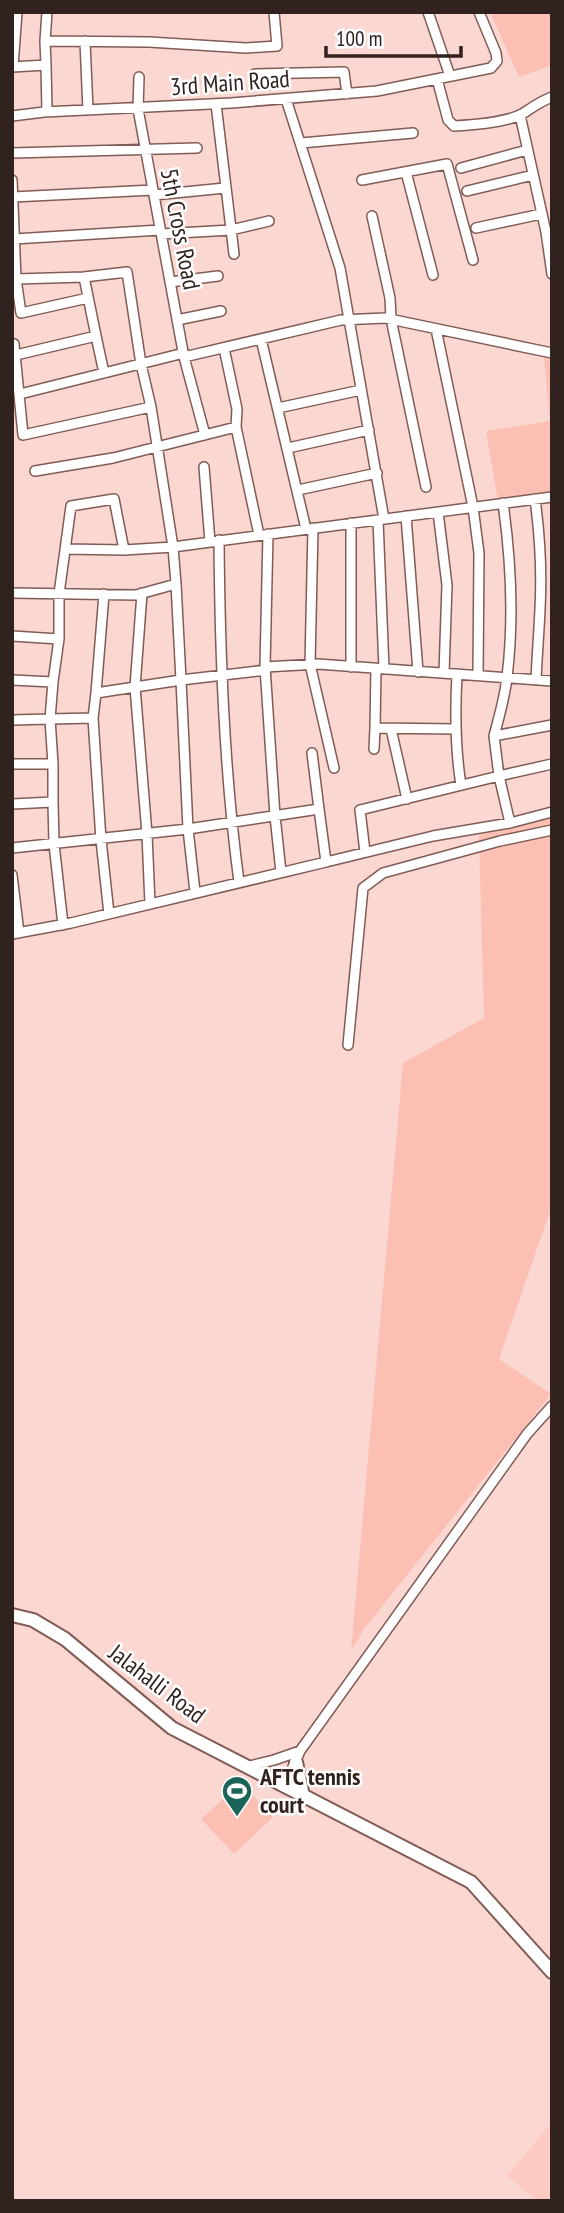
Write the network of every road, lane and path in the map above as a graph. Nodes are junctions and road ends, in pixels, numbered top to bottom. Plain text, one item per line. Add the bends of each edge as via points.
1 (17, 12) edge
2 (47, 12) edge
3 (274, 12) edge
4 (428, 12) edge
5 (478, 12) edge
6 (45, 41) junction
7 (85, 41) junction
8 (46, 65) junction
9 (13, 67) edge
10 (255, 74) dead end
11 (450, 76) junction
12 (139, 77) dead end
13 (437, 79) junction
14 (347, 94) junction
15 (552, 97) edge
16 (286, 99) junction
17 (216, 104) junction
18 (138, 108) junction
19 (88, 110) junction
20 (47, 112) junction
21 (12, 116) edge
22 (520, 116) junction
23 (413, 133) dead end
24 (301, 144) junction
25 (197, 148) dead end
26 (145, 150) junction
27 (527, 150) junction
28 (12, 153) edge
29 (461, 168) dead end
30 (406, 172) junction
31 (533, 175) junction
32 (12, 180) edge
33 (362, 180) dead end
34 (225, 188) junction
35 (467, 191) dead end
36 (153, 192) junction
37 (13, 197) edge
38 (541, 214) junction
39 (372, 216) dead end
40 (269, 221) dead end
41 (477, 229) dead end
42 (231, 230) junction
43 (549, 231) edge
44 (161, 232) junction
45 (14, 239) junction
46 (14, 254) edge
47 (234, 254) dead end
48 (473, 260) dead end
49 (552, 274) edge
50 (433, 275) dead end
51 (218, 276) dead end
52 (84, 277) junction
53 (16, 279) junction
54 (170, 282) junction
55 (15, 295) edge
56 (88, 298) junction
57 (221, 311) dead end
58 (391, 319) junction
59 (177, 320) junction
60 (350, 320) junction
61 (436, 328) junction
62 (96, 336) junction
63 (261, 339) junction
64 (14, 344) dead end
65 (224, 348) junction
66 (552, 353) edge
67 (16, 355) junction
68 (184, 355) junction
69 (141, 364) junction
70 (104, 373) junction
71 (361, 390) junction
72 (20, 394) junction
73 (151, 407) junction
74 (278, 408) junction
75 (236, 427) junction
76 (369, 430) junction
77 (23, 435) junction
78 (205, 435) junction
79 (12, 436) edge
80 (158, 447) junction
81 (288, 448) junction
82 (204, 467) dead end
83 (35, 471) dead end
84 (377, 472) junction
85 (426, 487) dead end
86 (298, 490) junction
87 (552, 497) edge
88 (535, 499) junction
89 (503, 503) junction
90 (473, 507) junction
91 (438, 512) junction
92 (406, 516) junction
93 (381, 519) junction
94 (351, 523) junction
95 (310, 529) junction
96 (263, 535) junction
97 (215, 541) junction
98 (173, 547) junction
99 (65, 549) junction
100 (124, 550) junction
101 (176, 584) junction
102 (12, 593) edge
103 (142, 593) junction
104 (58, 594) junction
105 (104, 594) junction
106 (12, 636) edge
107 (59, 639) junction
108 (310, 664) junction
109 (351, 667) junction
110 (265, 668) junction
111 (380, 669) junction
112 (418, 671) junction
113 (444, 673) junction
114 (457, 674) junction
115 (221, 676) junction
116 (478, 676) junction
117 (507, 679) junction
118 (12, 680) edge
119 (181, 680) junction
120 (536, 680) junction
121 (552, 681) edge
122 (53, 682) junction
123 (135, 687) junction
124 (96, 693) junction
125 (93, 718) junction
126 (50, 719) junction
127 (12, 720) edge
128 (552, 725) edge
129 (375, 728) junction
130 (391, 729) junction
131 (456, 729) junction
132 (495, 736) junction
133 (374, 749) dead end
134 (312, 753) dead end
135 (12, 764) edge
136 (53, 764) junction
137 (552, 764) edge
138 (334, 768) dead end
139 (499, 776) junction
140 (461, 785) junction
141 (407, 799) junction
142 (53, 802) junction
143 (12, 804) edge
144 (319, 809) junction
145 (552, 812) edge
146 (275, 816) junction
147 (231, 822) junction
148 (510, 823) junction
149 (188, 829) junction
150 (552, 830) edge
151 (147, 834) junction
152 (101, 840) junction
153 (54, 844) junction
154 (12, 848) edge
155 (365, 852) junction
156 (326, 862) junction
157 (281, 872) junction
158 (12, 875) edge
159 (239, 882) junction
160 (195, 892) junction
161 (150, 904) junction
162 (109, 914) junction
163 (64, 925) junction
164 (16, 934) edge
165 (348, 1045) dead end
166 (552, 1406) edge
167 (12, 1615) edge
168 (298, 1756) junction
169 (246, 1767) junction
170 (284, 1787) junction
171 (303, 1796) junction
172 (552, 1972) edge

1 - 9 street
2 - 6 street
3 - 7 street via 277,46
4 - 11 street
5 - 11 street, 3rd Main Road via 497,61 491,68
6 - 7 street
6 - 8 street
7 - 19 street
8 - 9 street
8 - 20 street
10 - 14 street via 344,72
11 - 13 street, 3rd Main Road
12 - 18 street, 5th Cross Road
13 - 14 street, 3rd Main Road
13 - 22 street via 448,120 454,126
14 - 16 street, 3rd Main Road
15 - 22 street
16 - 17 street, 3rd Main Road
16 - 24 street
17 - 18 street, 3rd Main Road
17 - 34 street
18 - 19 street, 3rd Main Road
18 - 26 street, 5th Cross Road
19 - 20 street, 3rd Main Road
20 - 21 street, 3rd Main Road
22 - 27 street
23 - 24 street
24 - 60 street via 340,268
25 - 26 street
26 - 28 street
26 - 36 street, 5th Cross Road
27 - 29 street
27 - 31 street
30 - 33 street
30 - 48 street via 447,164
30 - 50 street
31 - 35 street
31 - 38 street
32 - 37 street
34 - 36 street
34 - 42 street
36 - 37 street
36 - 44 street, 5th Cross Road
37 - 45 street
38 - 41 street
38 - 43 street
39 - 58 street
40 - 42 street
42 - 44 street
42 - 47 street
43 - 49 street
44 - 45 street
44 - 54 street, 5th Cross Road
45 - 46 street
46 - 53 street
51 - 54 street
52 - 53 street
52 - 56 street
52 - 69 street via 127,272
53 - 55 street
54 - 59 street, 5th Cross Road
55 - 56 street via 21,313
56 - 62 street
57 - 59 street
58 - 60 street
58 - 61 street
58 - 85 street
59 - 68 street, 5th Cross Road
60 - 63 street
60 - 71 street
61 - 66 street
61 - 90 street
62 - 67 street
62 - 70 street
63 - 65 street
63 - 74 street
64 - 67 street
65 - 68 street
65 - 75 street via 237,409
67 - 72 street
68 - 69 street
68 - 78 street, 5th Cross Road
69 - 70 street
69 - 73 street
70 - 72 street
71 - 74 street
71 - 76 street
72 - 77 street
73 - 77 street
73 - 80 street
74 - 81 street
75 - 78 street
75 - 96 street
76 - 81 street
76 - 84 street
77 - 79 street
78 - 80 street
80 - 83 street
80 - 98 street
81 - 86 street
82 - 97 street
84 - 86 street
84 - 93 street
86 - 95 street
87 - 88 street
88 - 89 street
88 - 120 street via 540,537
89 - 90 street
89 - 117 street via 510,549
90 - 91 street
90 - 116 street via 479,553
91 - 92 street
91 - 113 street via 447,585
92 - 93 street
92 - 112 street
93 - 94 street
93 - 111 street
94 - 95 street
94 - 109 street
95 - 96 street
95 - 108 street
96 - 97 street
96 - 110 street
97 - 98 street
97 - 115 street
98 - 100 street
98 - 101 street
99 - 100 street
99 - 100 street via 71,506 114,499
99 - 104 street
101 - 103 street
101 - 119 street
102 - 104 street
103 - 105 street
103 - 123 street
104 - 105 street
104 - 107 street
105 - 124 street
106 - 107 street
107 - 122 street
108 - 109 street
108 - 110 street
108 - 138 street
109 - 111 street
110 - 115 street
110 - 146 street
111 - 112 street
111 - 129 street
112 - 113 street
113 - 114 street
114 - 116 street
114 - 131 street
115 - 119 street
115 - 147 street
116 - 117 street
117 - 120 street
117 - 132 street
118 - 122 street
119 - 123 street
119 - 149 street
120 - 121 street
122 - 126 street
123 - 124 street
123 - 151 street
124 - 125 street
125 - 126 street
125 - 152 street
126 - 127 street
126 - 136 street
128 - 132 street
129 - 130 street
129 - 133 street
130 - 131 street
130 - 141 street
131 - 140 street
132 - 139 street
134 - 144 street
135 - 136 street
136 - 142 street
137 - 139 street
139 - 140 street
139 - 148 street
140 - 141 street
141 - 155 street via 360,810
142 - 143 street
142 - 153 street
144 - 146 street
144 - 156 street
145 - 148 street
146 - 147 street
146 - 157 street
147 - 149 street
147 - 159 street
148 - 155 street
149 - 151 street
149 - 160 street
150 - 165 street via 383,873 363,888
151 - 152 street
151 - 161 street
152 - 153 street
152 - 162 street
153 - 154 street
153 - 163 street
155 - 156 street
156 - 157 street
157 - 159 street
158 - 164 street
159 - 160 street
160 - 161 street
161 - 162 street
162 - 163 street
163 - 164 street
166 - 168 street via 527,1434
167 - 169 main road, Jalahalli Road via 33,1620 65,1639 172,1728
168 - 169 street
168 - 170 street
168 - 171 main road
169 - 170 main road, Jalahalli Road
170 - 171 main road, Jalahalli Road
171 - 172 main road, Jalahalli Road via 471,1882

